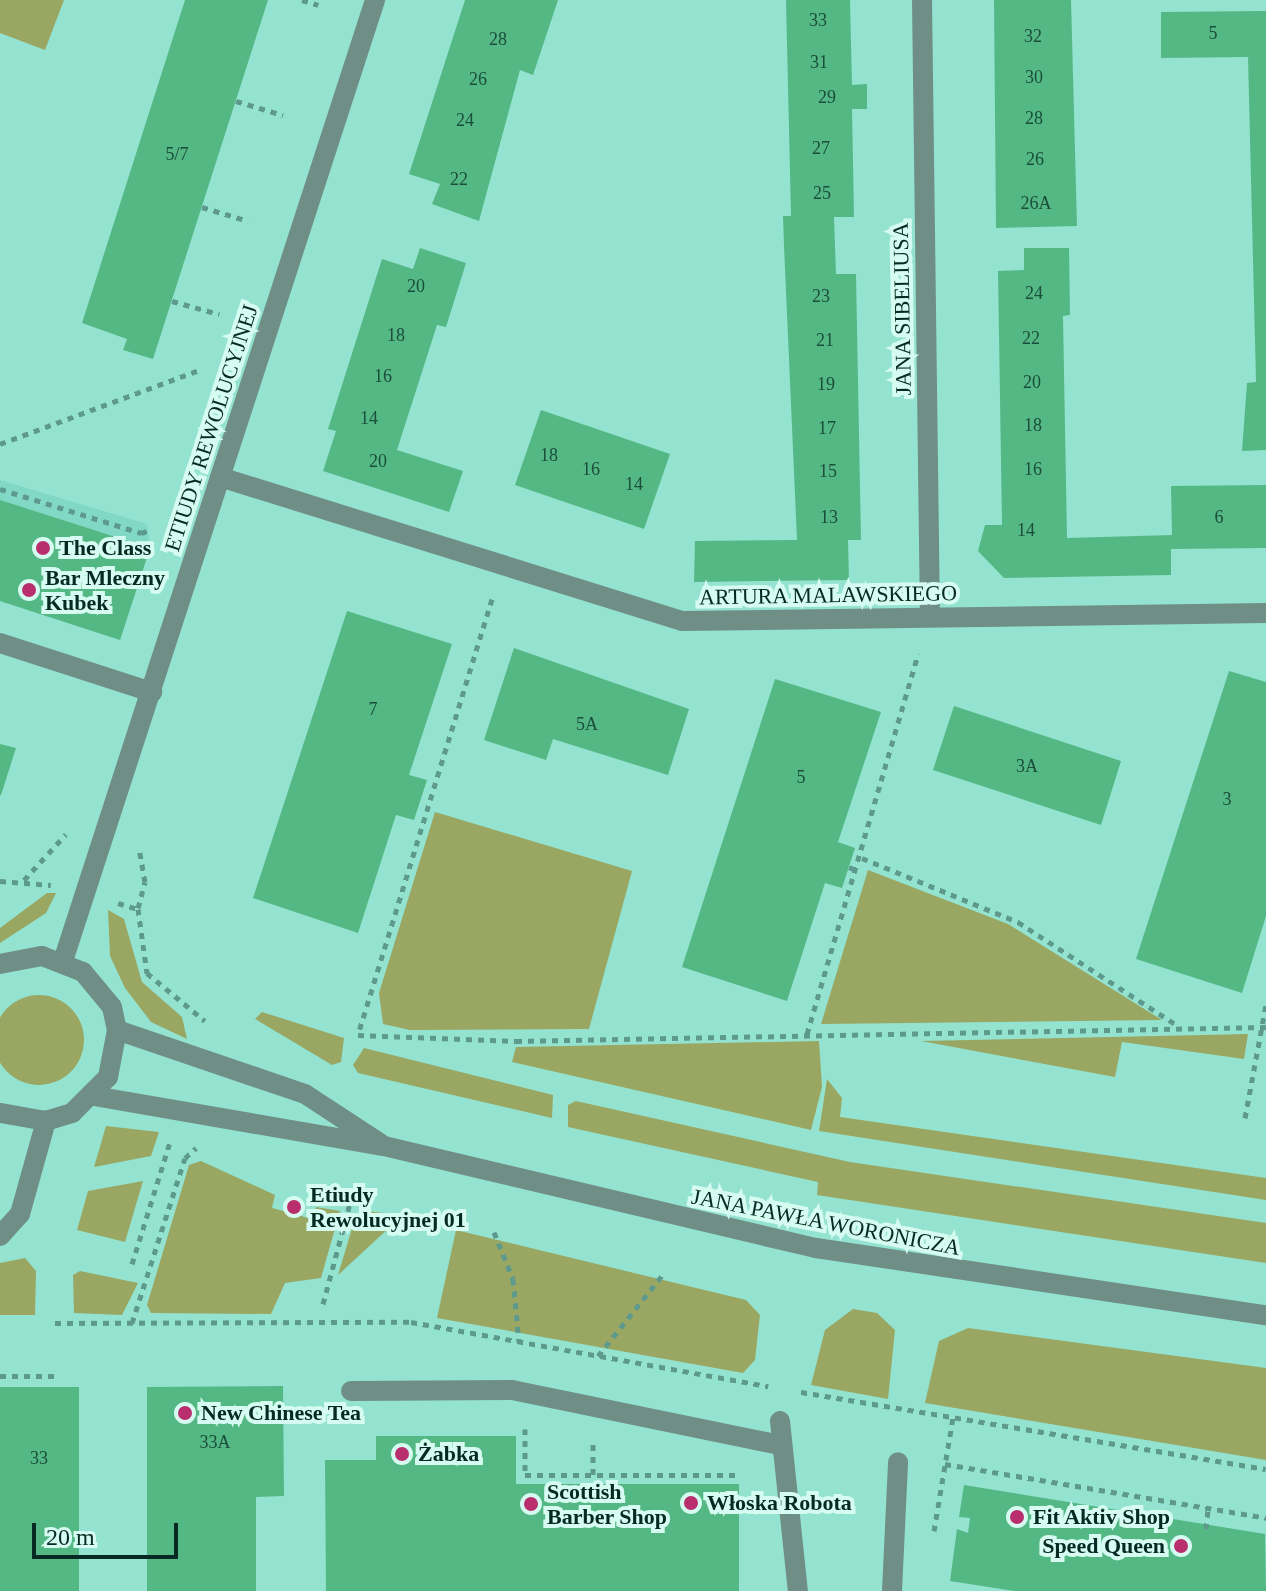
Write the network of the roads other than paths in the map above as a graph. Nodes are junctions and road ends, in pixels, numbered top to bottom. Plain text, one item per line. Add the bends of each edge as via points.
1 (375, 0) edge
2 (922, 0) edge
3 (220, 477) junction
4 (1266, 613) edge
5 (930, 617) junction
6 (0, 643) edge
7 (152, 692) junction
8 (63, 961) junction
9 (0, 964) edge
10 (117, 1030) junction
11 (94, 1096) junction
12 (0, 1113) edge
13 (46, 1121) junction
14 (384, 1146) junction
15 (0, 1236) edge
16 (1266, 1315) edge
17 (351, 1391) dead end
18 (780, 1421) dead end
19 (780, 1445) junction
20 (898, 1462) dead end
21 (798, 1591) edge
22 (892, 1591) edge

1 - 3 street, ETIUDY REWOLUCYJNEJ
2 - 5 street, JANA SIBELIUSA
3 - 5 street, ARTURA MALAWSKIEGO via 682,621
3 - 7 street, ETIUDY REWOLUCYJNEJ
4 - 5 street, ARTURA MALAWSKIEGO
6 - 7 street
7 - 8 street, ETIUDY REWOLUCYJNEJ
8 - 9 street via 22,957
8 - 10 street via 100,987
10 - 11 street via 112,1066
10 - 14 street, JANA PAWŁA WORONICZA via 305,1094
11 - 13 street
11 - 14 street, JANA PAWŁA WORONICZA
12 - 13 street
13 - 15 street via 20,1214
14 - 16 street, JANA PAWŁA WORONICZA via 816,1248
17 - 19 street via 525,1392
18 - 19 street
19 - 21 street
20 - 22 street

